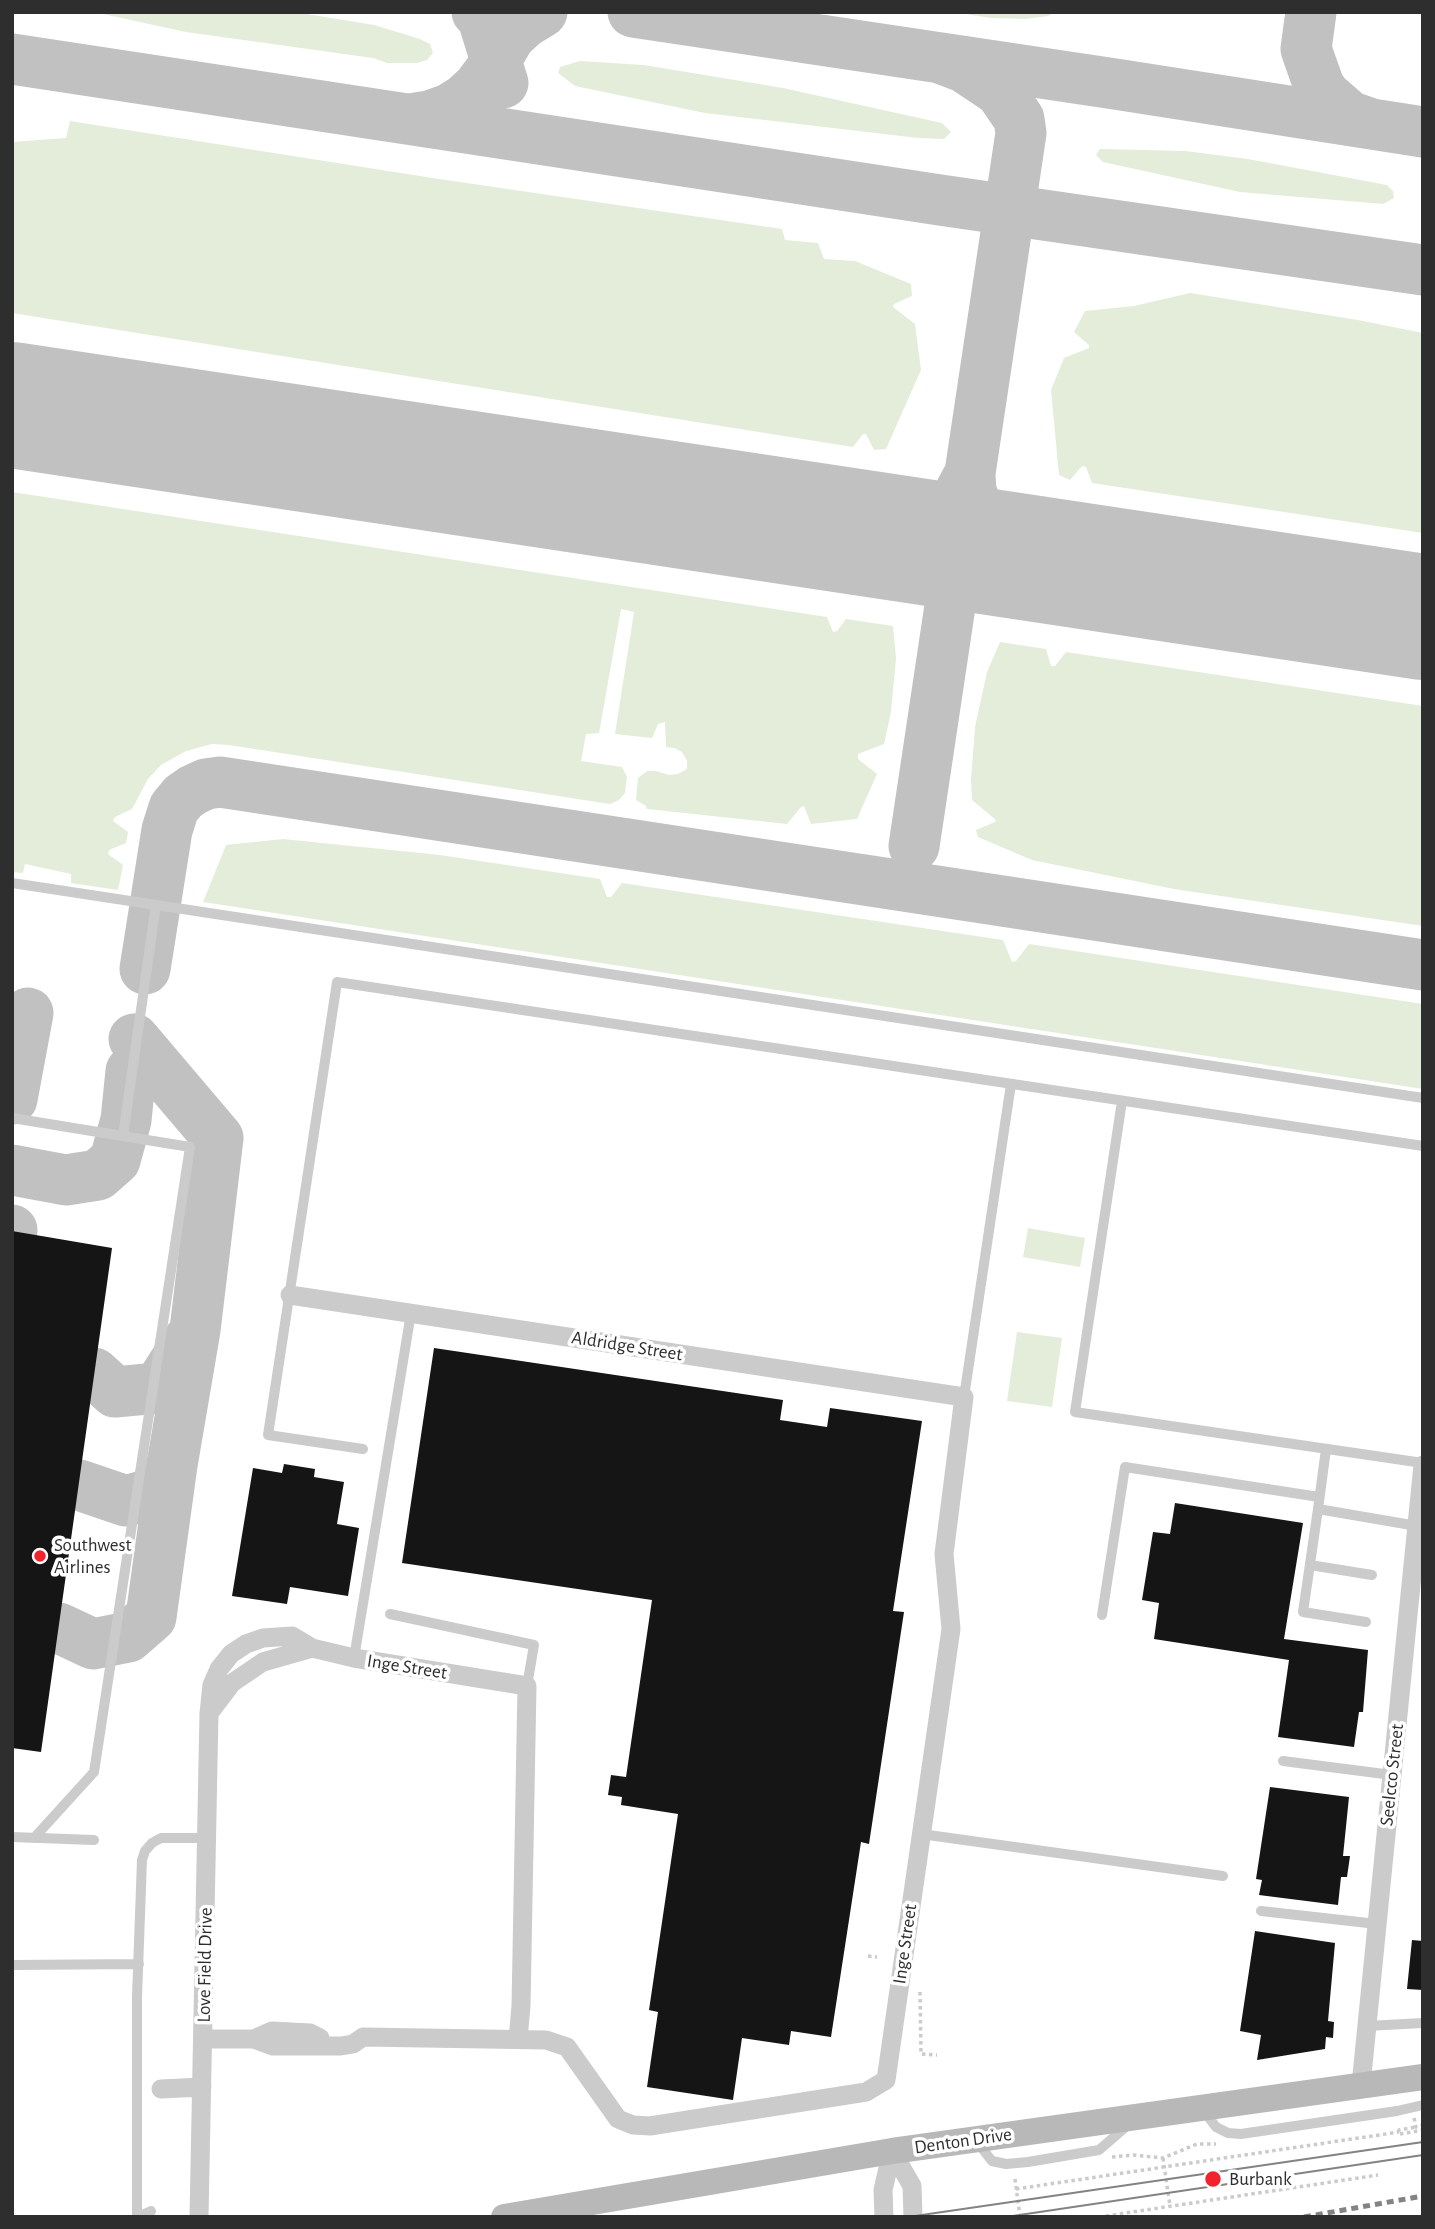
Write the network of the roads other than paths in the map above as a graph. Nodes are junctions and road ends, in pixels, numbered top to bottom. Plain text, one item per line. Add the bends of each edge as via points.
1 (12, 883) edge
2 (156, 905) junction
3 (1011, 1084) junction
4 (1423, 1097) edge
5 (1122, 1101) junction
6 (12, 1118) edge
7 (124, 1136) junction
8 (1423, 1146) edge
9 (290, 1295) junction
10 (411, 1313) junction
11 (964, 1397) junction
12 (363, 1449) dead end
13 (1325, 1449) junction
14 (1423, 1464) edge
15 (1320, 1496) junction
16 (1318, 1509) junction
17 (1417, 1526) junction
18 (1310, 1565) junction
19 (1372, 1575) dead end
20 (390, 1614) dead end
21 (1102, 1615) dead end
22 (1366, 1622) dead end
23 (354, 1658) junction
24 (527, 1686) junction
25 (209, 1713) joint
26 (1283, 1761) dead end
27 (1392, 1775) junction
28 (920, 1834) junction
29 (12, 1837) edge
30 (34, 1838) junction
31 (208, 1838) junction
32 (94, 1840) dead end
33 (1223, 1876) dead end
34 (1261, 1911) dead end
35 (1377, 1924) junction
36 (139, 1964) junction
37 (12, 1965) edge
38 (1423, 2022) edge
39 (1367, 2026) junction
40 (204, 2039) junction
41 (518, 2039) junction
42 (1423, 2077) edge
43 (1361, 2085) junction
44 (202, 2087) junction
45 (161, 2089) dead end
46 (1423, 2105) edge
47 (1200, 2107) junction
48 (892, 2151) junction
49 (151, 2211) dead end
50 (138, 2217) edge
51 (199, 2217) edge
52 (504, 2217) edge
53 (884, 2217) edge
54 (913, 2217) edge

1 - 2 lane
2 - 4 lane
2 - 7 lane
3 - 5 lane
3 - 9 lane via 337,982
3 - 11 lane
5 - 8 lane
5 - 13 lane via 1075,1412
6 - 7 lane
7 - 30 lane via 190,1147 94,1772
9 - 10 street, Aldridge Street
9 - 12 lane via 268,1435
10 - 11 street, Aldridge Street
10 - 23 lane
11 - 28 street, Inge Street via 944,1554 951,1629
13 - 14 lane
13 - 15 lane
14 - 17 street, Seelcco Street
15 - 16 lane
15 - 21 lane via 1125,1467
16 - 17 lane
16 - 18 lane
17 - 27 street, Seelcco Street
18 - 19 lane
18 - 22 lane via 1303,1612
20 - 24 lane via 534,1645
23 - 24 street, Inge Street
23 - 25 street, Inge Street via 312,1648 263,1662 232,1683
24 - 41 street
25 - 31 street, Love Field Drive
26 - 27 lane
27 - 35 street, Seelcco Street
28 - 33 lane
28 - 41 street, Inge Street via 886,2080 866,2092 634,2125 618,2119 567,2047 546,2040
29 - 30 lane
30 - 32 lane
31 - 36 lane via 161,1838 145,1851
31 - 40 street, Love Field Drive
34 - 35 lane
35 - 39 street, Seelcco Street
36 - 37 lane
36 - 50 lane
38 - 39 lane
39 - 43 street, Seelcco Street
40 - 41 street, Inge Street via 254,2039 272,2031 310,2033 331,2045 347,2046 363,2037
40 - 44 street, Love Field Drive
42 - 43 main road, Denton Drive
43 - 47 main road, Denton Drive
44 - 45 street
44 - 51 street, Love Field Drive
46 - 47 lane via 1241,2134 1216,2127
47 - 48 main road, Denton Drive
48 - 52 main road, Denton Drive
48 - 53 street via 883,2190
48 - 54 street via 912,2186
49 - 50 lane

